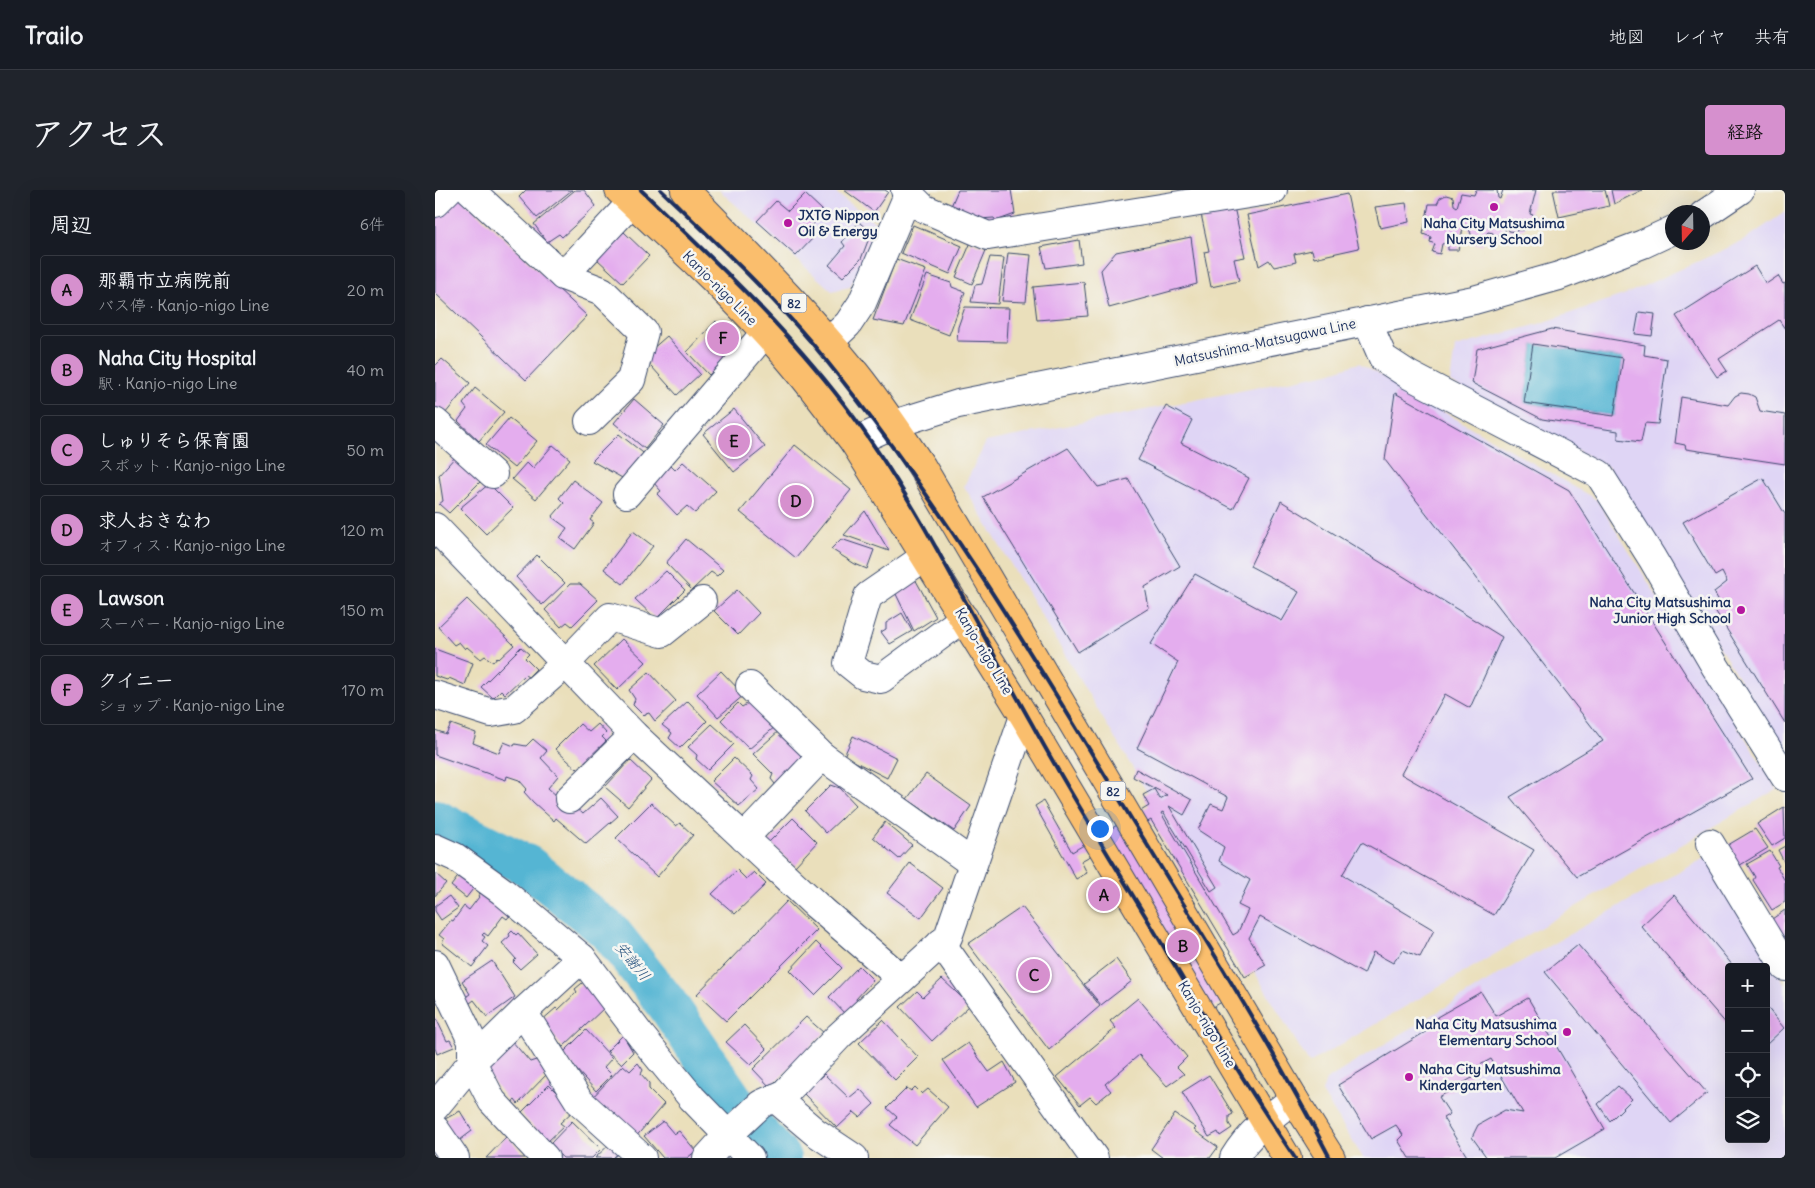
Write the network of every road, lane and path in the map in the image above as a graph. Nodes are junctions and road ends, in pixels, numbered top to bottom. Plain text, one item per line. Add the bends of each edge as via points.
1 (448, 190) edge
2 (470, 190) edge
3 (685, 190) edge
4 (1273, 190) edge
5 (1740, 190) edge
6 (908, 191) edge
7 (625, 196) edge
8 (435, 204) edge
9 (1710, 210) edge
10 (1665, 234) edge
11 (563, 276) junction
12 (1367, 321) junction
13 (765, 333) junction
14 (829, 342) junction
15 (589, 421) dead end
16 (435, 422) edge
17 (894, 424) junction
18 (854, 442) junction
19 (493, 474) dead end
20 (627, 494) dead end
21 (435, 526) edge
22 (926, 556) junction
23 (702, 601) dead end
24 (964, 618) junction
25 (565, 664) junction
26 (750, 686) dead end
27 (435, 694) edge
28 (1024, 716) junction
29 (634, 735) junction
30 (822, 756) junction
31 (1785, 778) edge
32 (569, 799) dead end
33 (744, 838) junction
34 (1710, 843) dead end
35 (435, 848) edge
36 (972, 863) junction
37 (941, 943) junction
38 (581, 958) junction
39 (435, 964) edge
40 (1785, 967) edge
41 (901, 978) junction
42 (523, 1012) junction
43 (472, 1062) junction
44 (1294, 1099) junction
45 (768, 1101) junction
46 (435, 1107) edge
47 (1265, 1121) junction
48 (435, 1129) edge
49 (733, 1131) junction
50 (455, 1158) edge
51 (545, 1158) edge
52 (642, 1158) edge
53 (707, 1158) edge
54 (750, 1158) edge
55 (854, 1158) edge
56 (1094, 1158) edge
57 (1234, 1158) edge
58 (1287, 1158) edge
59 (1331, 1158) edge

1 - 8 street
2 - 11 street
3 - 14 main road, 82
4 - 6 street via 988,236 923,208
5 - 9 street
6 - 14 street via 862,303 848,324
7 - 11 street
7 - 13 main road, Kanjo-nigo Line
10 - 12 street, Matsushima-Matsugawa Line via 1559,276 1444,307
11 - 15 street via 602,291 644,332 631,380
12 - 17 street, Matsushima-Matsugawa Line via 958,404
12 - 31 street via 1383,358 1409,375 1599,474
13 - 18 main road, Kanjo-nigo Line
13 - 20 street
14 - 17 main road, 82
16 - 19 street
17 - 18 street, Matsushima-Matsugawa Line
17 - 44 main road, 82
18 - 22 main road, Kanjo-nigo Line
21 - 25 street
22 - 24 main road, Kanjo-nigo Line
22 - 24 street via 868,596 848,663 863,674 881,679
23 - 25 street via 662,633 609,617
24 - 28 main road, Kanjo-nigo Line
25 - 27 street via 514,709 491,713
25 - 29 street
26 - 30 street
28 - 36 street
28 - 47 main road, Kanjo-nigo Line
29 - 32 street
29 - 33 street
30 - 33 street
30 - 36 street
33 - 41 street
34 - 40 street
35 - 38 street via 455,857 503,891
36 - 37 street via 947,937
37 - 41 street
37 - 56 street
38 - 42 street
38 - 49 street via 692,1098
39 - 43 street via 472,1041
41 - 45 street via 784,1094
42 - 43 street
42 - 52 street via 579,1101
43 - 46 street
43 - 51 street via 492,1101
44 - 47 street
44 - 59 main road, 82
45 - 49 street
45 - 55 street
47 - 57 street
47 - 58 main road, Kanjo-nigo Line
48 - 50 street
49 - 53 street
49 - 54 street

